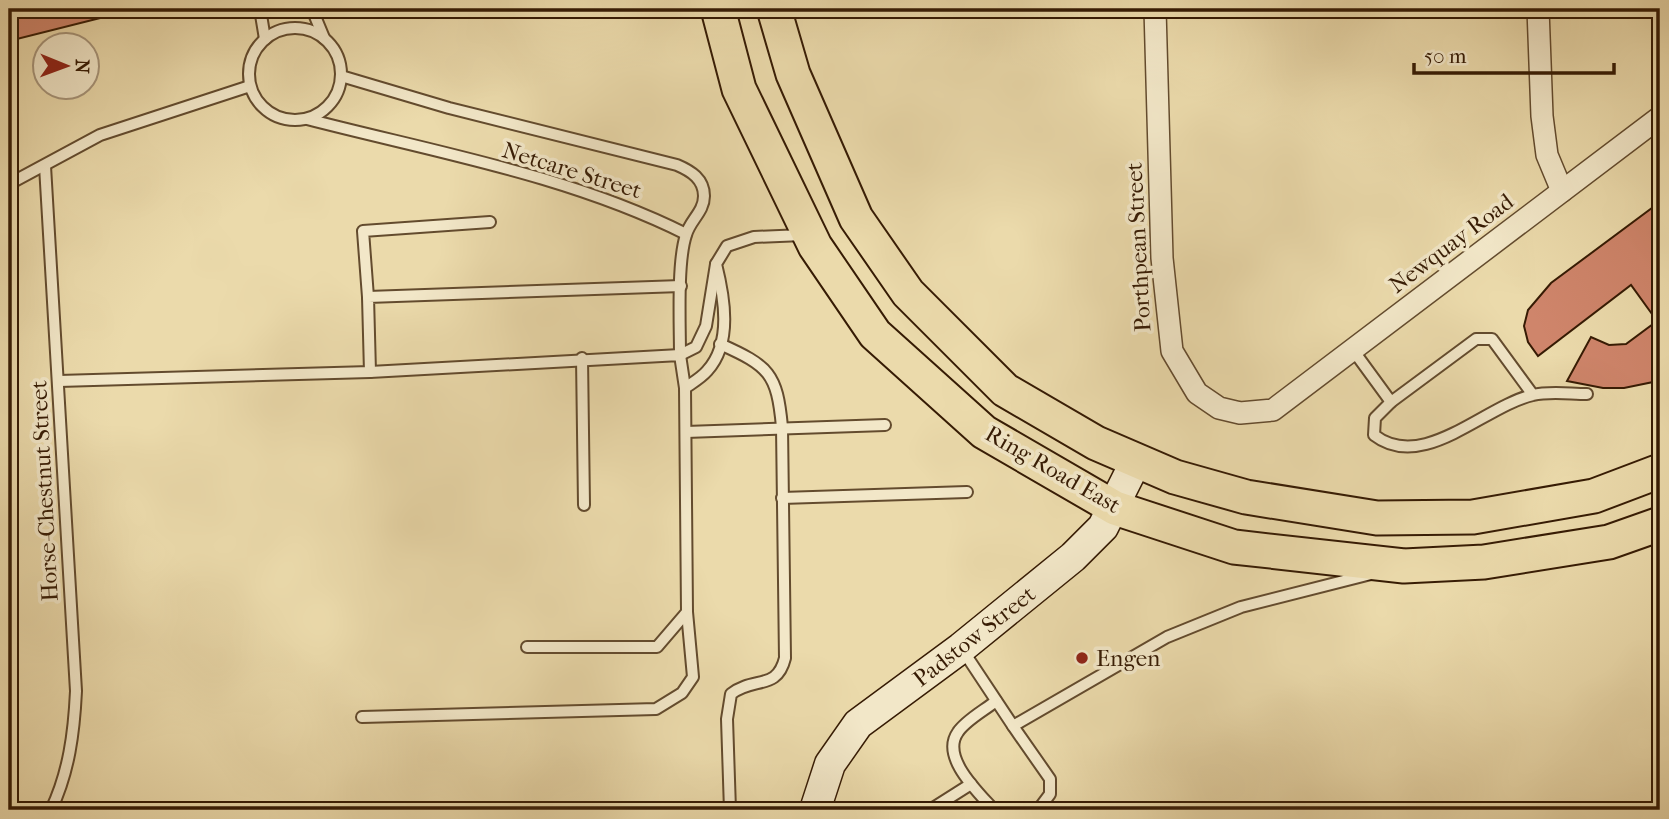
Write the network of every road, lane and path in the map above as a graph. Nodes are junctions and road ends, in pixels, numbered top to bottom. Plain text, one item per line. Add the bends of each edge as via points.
1 (260, 9) edge
2 (312, 9) edge
3 (718, 9) edge
4 (774, 9) edge
5 (1155, 9) edge
6 (1538, 9) edge
7 (324, 38) junction
8 (265, 39) junction
9 (341, 76) junction
10 (250, 86) junction
11 (1660, 117) edge
12 (307, 119) junction
13 (45, 166) junction
14 (9, 184) edge
15 (1562, 191) junction
16 (490, 222) dead end
17 (686, 234) junction
18 (810, 234) junction
19 (716, 264) junction
20 (681, 286) junction
21 (368, 297) junction
22 (720, 344) junction
23 (1353, 350) junction
24 (680, 355) junction
25 (582, 358) junction
26 (370, 372) junction
27 (59, 381) junction
28 (685, 388) junction
29 (1587, 394) dead end
30 (1533, 395) junction
31 (1391, 402) junction
32 (1273, 410) joint
33 (885, 425) dead end
34 (782, 427) junction
35 (686, 432) junction
36 (1136, 461) junction
37 (1660, 471) edge
38 (967, 492) dead end
39 (782, 498) junction
40 (584, 505) dead end
41 (1115, 508) junction
42 (1660, 524) edge
43 (1404, 566) junction
44 (687, 612) junction
45 (527, 647) dead end
46 (961, 648) junction
47 (996, 701) junction
48 (362, 717) dead end
49 (1013, 726) junction
50 (971, 784) junction
51 (51, 810) edge
52 (730, 810) edge
53 (815, 810) edge
54 (930, 810) edge
55 (994, 810) edge
56 (1038, 810) edge

1 - 8 lane
2 - 7 lane
3 - 18 main road, Ring Road East via 739,89
4 - 36 main road, Ring Road East via 793,74 856,218 908,293 1005,390
5 - 32 street, Porthpean Street via 1162,258 1171,351 1197,393 1219,408 1241,413
6 - 15 street via 1547,155
7 - 8 lane via 297,28 283,29
7 - 9 lane via 340,62
8 - 10 lane via 252,57
9 - 12 lane via 331,103
9 - 17 lane, Netcare Street via 677,165 692,172 704,195 701,211
10 - 12 lane via 265,110 285,119
10 - 13 lane via 100,135
11 - 15 street, Newquay Road
12 - 17 lane, Netcare Street via 582,191
13 - 14 lane
13 - 27 lane, Horse-Chestnut Street
15 - 23 street, Newquay Road
16 - 21 lane via 363,231
17 - 20 lane
18 - 19 lane via 754,237 727,246
18 - 41 main road, Ring Road East via 875,334 984,432
19 - 22 lane via 726,304
19 - 24 lane via 706,326 696,347
20 - 21 lane
20 - 24 lane
21 - 26 lane
22 - 28 lane via 708,370
22 - 34 lane via 749,357 773,377
23 - 31 lane
23 - 32 street, Newquay Road
24 - 25 lane
24 - 28 lane
25 - 26 lane
25 - 40 lane
26 - 27 lane
27 - 51 lane, Horse-Chestnut Street via 76,691 68,765
28 - 35 lane
29 - 30 lane
30 - 31 lane via 1492,339 1476,339
30 - 31 lane via 1427,445 1387,444 1374,435 1375,418
33 - 34 lane
34 - 35 lane
34 - 39 lane
35 - 44 lane
36 - 37 main road, Ring Road East via 1246,497 1377,518 1473,517 1594,496
36 - 41 street, Padstow Street
38 - 39 lane
39 - 52 lane via 785,657 782,672 773,680 739,687 731,694 727,719
41 - 43 main road, Ring Road East via 1234,547
41 - 46 street, Padstow Street via 1073,557
42 - 43 main road, Ring Road East via 1609,542 1484,562
43 - 49 lane via 1241,607 1179,632
44 - 45 lane via 657,647
44 - 48 lane via 693,677 682,694 656,709
46 - 47 lane
46 - 53 street, Padstow Street via 858,724 830,764
47 - 49 lane
47 - 50 lane via 959,730 952,744
49 - 56 lane via 1050,779 1050,794
50 - 54 lane
50 - 55 lane

